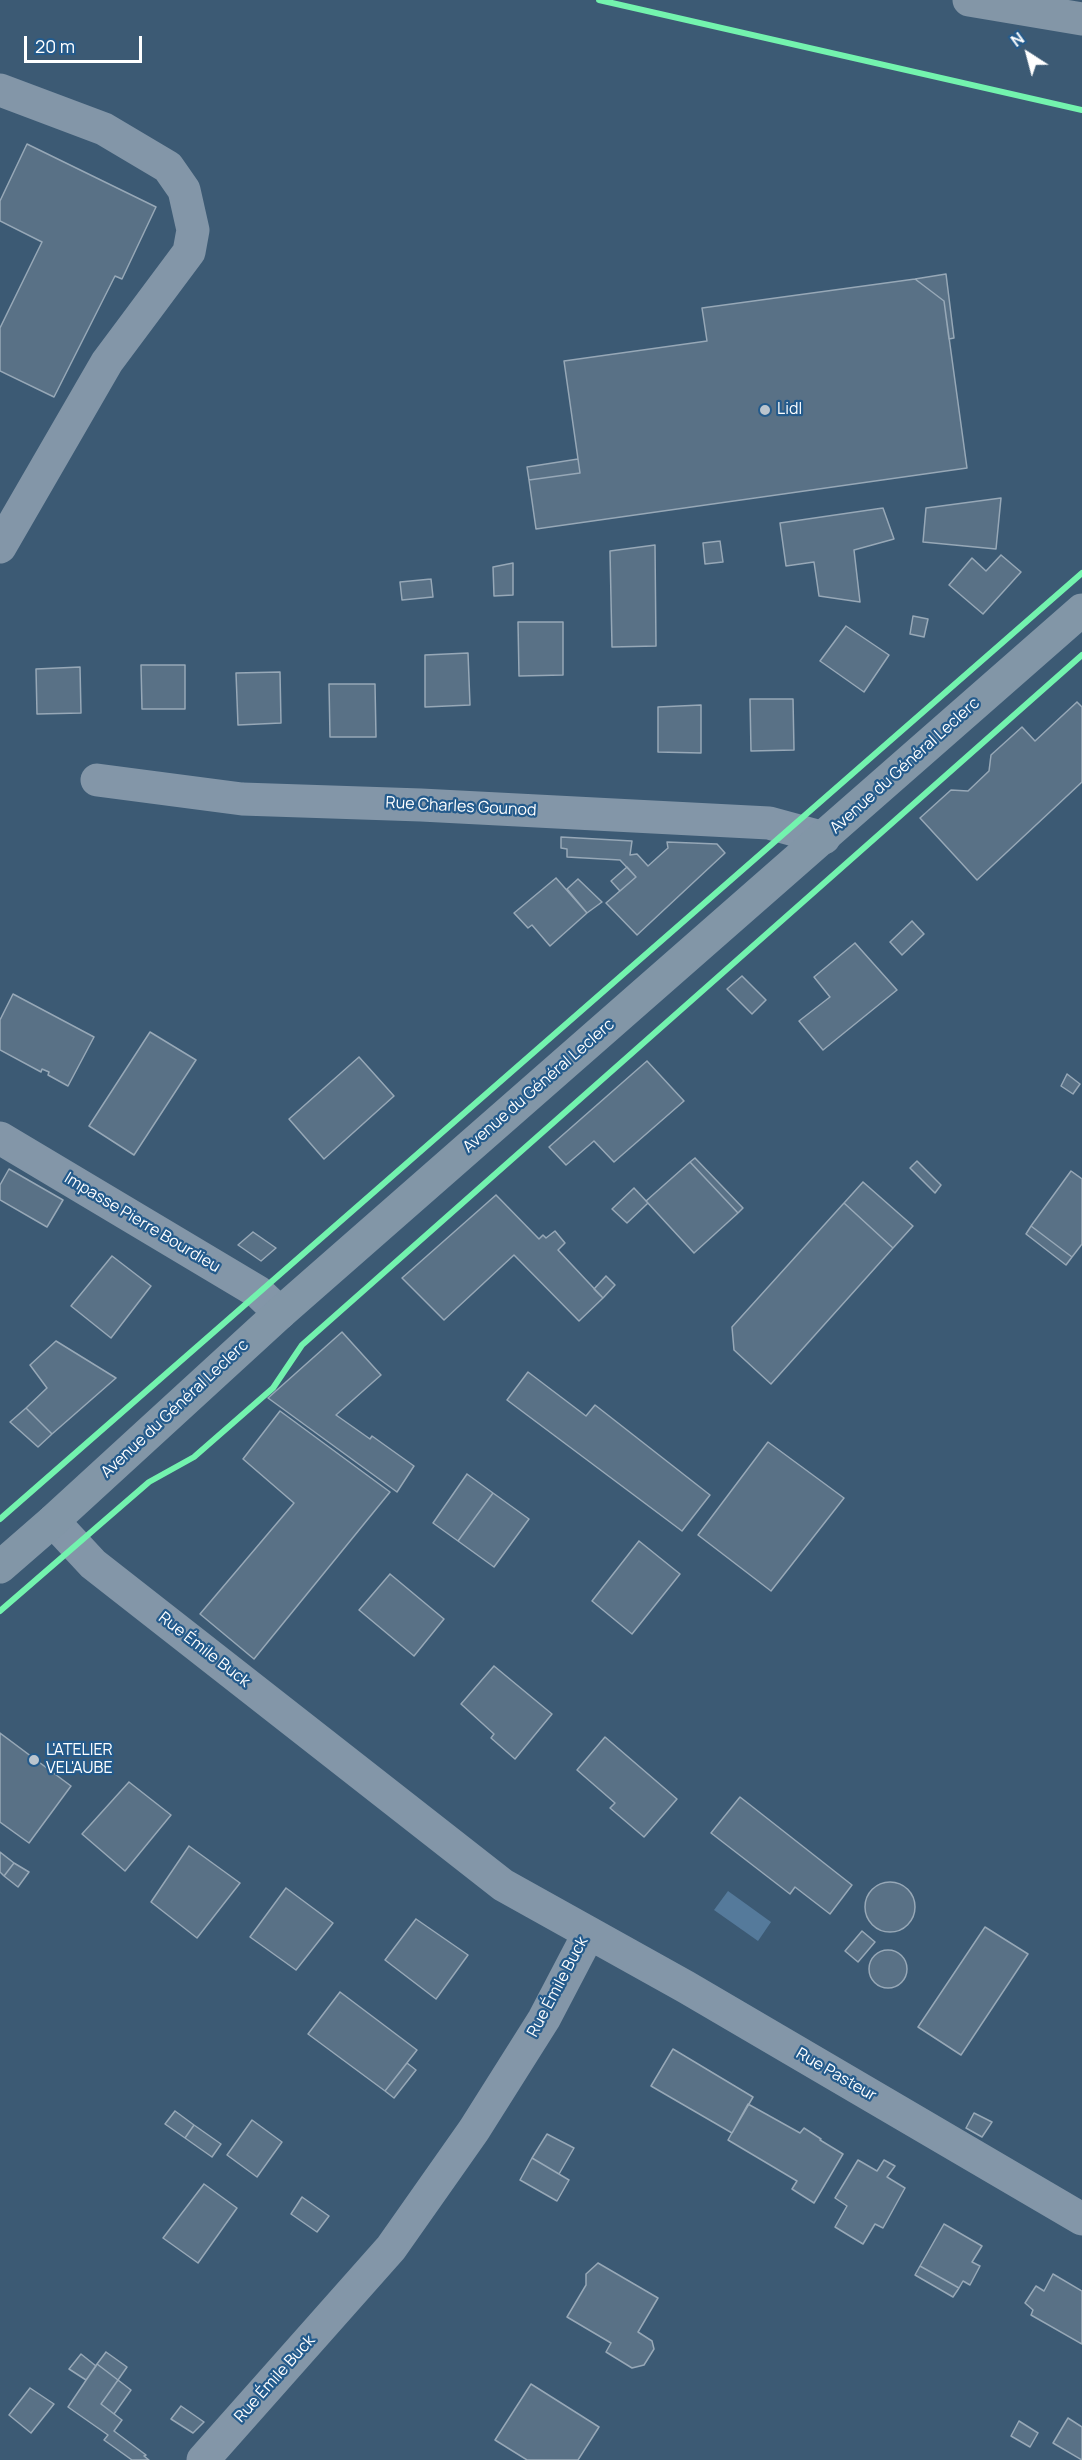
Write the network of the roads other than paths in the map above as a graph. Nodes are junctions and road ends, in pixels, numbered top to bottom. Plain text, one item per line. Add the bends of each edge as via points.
1 (969, 0) edge
2 (1082, 19) edge
3 (0, 90) edge
4 (0, 547) edge
5 (1082, 610) edge
6 (97, 780) dead end
7 (824, 838) junction
8 (0, 1138) edge
9 (280, 1313) junction
10 (53, 1521) junction
11 (0, 1568) edge
12 (589, 1933) junction
13 (1082, 2219) edge
14 (203, 2460) edge

1 - 2 highway
3 - 4 street via 104,129 168,167 184,190 193,230 189,252 108,362
5 - 7 main road, Avenue du Général Leclerc
6 - 7 street, Rue Charles Gounod via 242,799 769,823
7 - 9 main road, Avenue du Général Leclerc
8 - 9 street, Impasse Pierre Bourdieu via 258,1292
9 - 10 main road, Avenue du Général Leclerc
10 - 11 main road, Avenue du Général Leclerc
10 - 12 street, Rue Émile Buck via 93,1564 503,1885
12 - 13 street, Rue Pasteur
12 - 14 street, Rue Émile Buck via 544,2019 474,2130 391,2248

